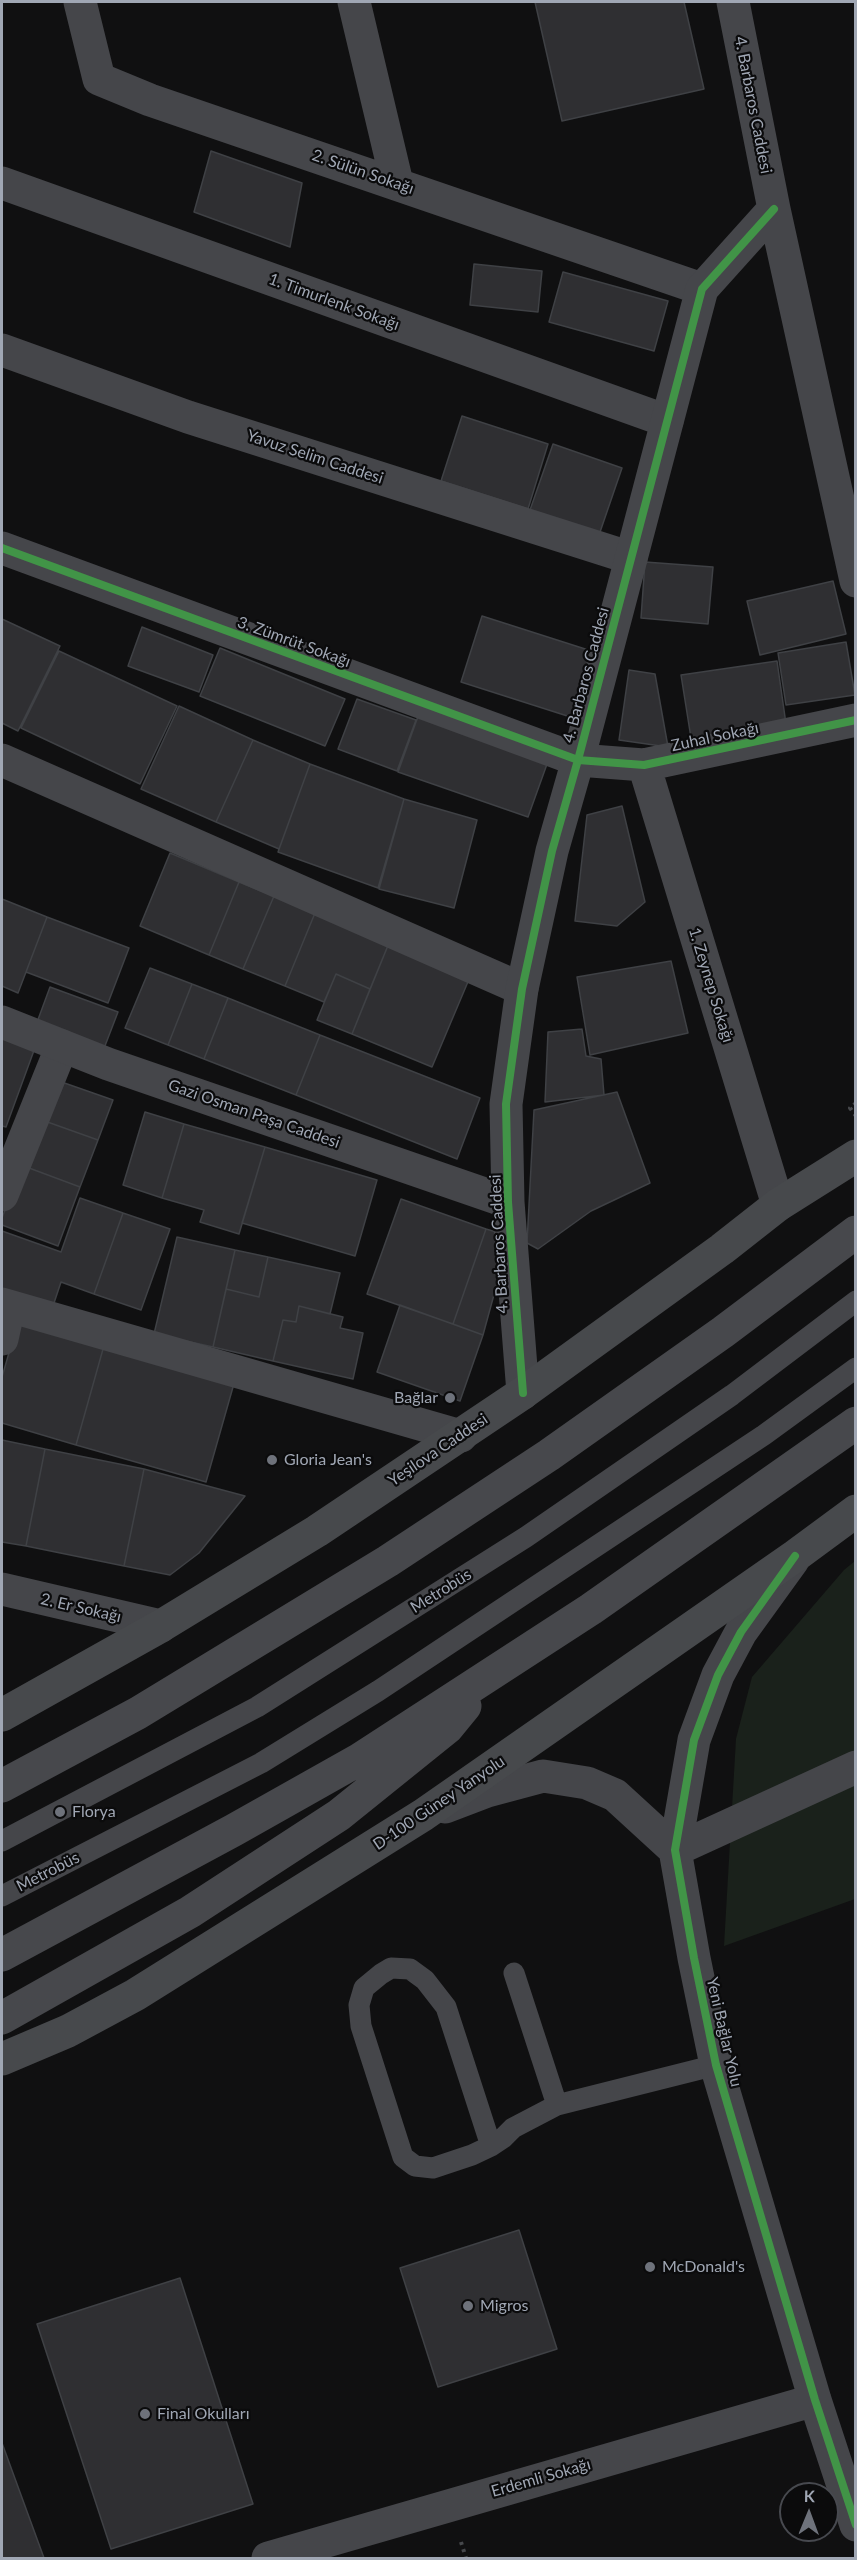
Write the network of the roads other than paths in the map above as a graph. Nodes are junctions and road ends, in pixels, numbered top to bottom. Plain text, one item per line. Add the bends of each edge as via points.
1 (80, 2) edge
2 (354, 2) edge
3 (733, 2) edge
4 (2, 183) edge
5 (397, 183) junction
6 (774, 209) junction
7 (702, 289) junction
8 (2, 350) edge
9 (667, 421) junction
10 (2, 548) edge
11 (631, 558) junction
12 (855, 581) edge
13 (855, 720) edge
14 (2, 760) edge
15 (578, 760) junction
16 (644, 765) junction
17 (522, 989) junction
18 (2, 1022) edge
19 (62, 1046) junction
20 (855, 1156) edge
21 (2, 1196) edge
22 (508, 1203) junction
23 (778, 1205) junction
24 (855, 1232) edge
25 (855, 1301) edge
26 (5, 1305) edge
27 (2, 1339) edge
28 (855, 1368) edge
29 (523, 1393) junction
30 (855, 1424) edge
31 (460, 1436) junction
32 (855, 1511) edge
33 (795, 1556) junction
34 (2, 1589) edge
35 (161, 1626) junction
36 (490, 1674) junction
37 (2, 1715) edge
38 (855, 1767) edge
39 (2, 1786) edge
40 (423, 1815) junction
41 (2, 1841) edge
42 (675, 1850) junction
43 (2, 1896) edge
44 (2, 1955) edge
45 (514, 1972) dead end
46 (2, 2018) edge
47 (2, 2059) edge
48 (716, 2065) junction
49 (556, 2104) junction
50 (491, 2146) junction
51 (815, 2400) junction
52 (855, 2525) edge
53 (268, 2559) edge

1 - 5 street, 2. Sülün Sokağı via 99,78 150,100
2 - 5 street
3 - 6 street, 4. Barbaros Caddesi
4 - 9 street, 1. Timurlenk Sokağı
5 - 7 street, 2. Sülün Sokağı
6 - 7 street, 4. Barbaros Caddesi
6 - 12 street, 4. Barbaros Caddesi
7 - 9 street, 4. Barbaros Caddesi
8 - 11 street, Yavuz Selim Caddesi via 188,417
9 - 11 street, 4. Barbaros Caddesi
10 - 15 street, 3. Zümrüt Sokağı
11 - 15 street, 4. Barbaros Caddesi
13 - 16 street, Zuhal Sokağı
14 - 17 street
15 - 16 street, Zuhal Sokağı
15 - 17 street, 4. Barbaros Caddesi via 552,851
16 - 23 street, 1. Zeynep Sokağı
17 - 22 street, 4. Barbaros Caddesi via 507,1104
18 - 19 street, Gazi Osman Paşa Caddesi
19 - 21 street
19 - 22 street, Gazi Osman Paşa Caddesi
20 - 23 main road, Yeşilova Caddesi
22 - 29 street, 4. Barbaros Caddesi
23 - 29 main road, Yeşilova Caddesi
24 - 39 highway via 597,1421 388,1561 138,1713
25 - 41 lane, Metrobüs via 732,1395 526,1538 257,1707
26 - 27 street
26 - 31 street
28 - 43 lane, Metrobüs via 764,1436 378,1691 261,1763
29 - 31 main road, Yeşilova Caddesi
30 - 36 highway via 591,1609
31 - 35 main road, Yeşilova Caddesi via 317,1531
32 - 33 main road, D-100 Güney Yanyolu
33 - 40 main road, D-100 Güney Yanyolu
33 - 42 street, Yeni Bağlar Yolu via 741,1632 718,1676 694,1740
34 - 35 street, 2. Er Sokağı
35 - 37 main road, Yeşilova Caddesi
36 - 44 highway via 360,1759
36 - 46 highway via 447,1728 339,1815 190,1912
38 - 42 street
40 - 42 street via 487,1791 543,1776 587,1783 615,1795
40 - 47 main road, D-100 Güney Yanyolu via 135,1995 68,2031
42 - 48 street, Yeni Bağlar Yolu
45 - 49 lane
48 - 49 lane
48 - 51 street, Yeni Bağlar Yolu
49 - 50 lane via 513,2128
50 - 50 lane via 446,2007 425,1980 410,1969 391,1968 364,1988 359,2005 361,2026 403,2157 415,2166 433,2168
51 - 52 street, Yeni Bağlar Yolu
51 - 53 street, Erdemli Sokağı

